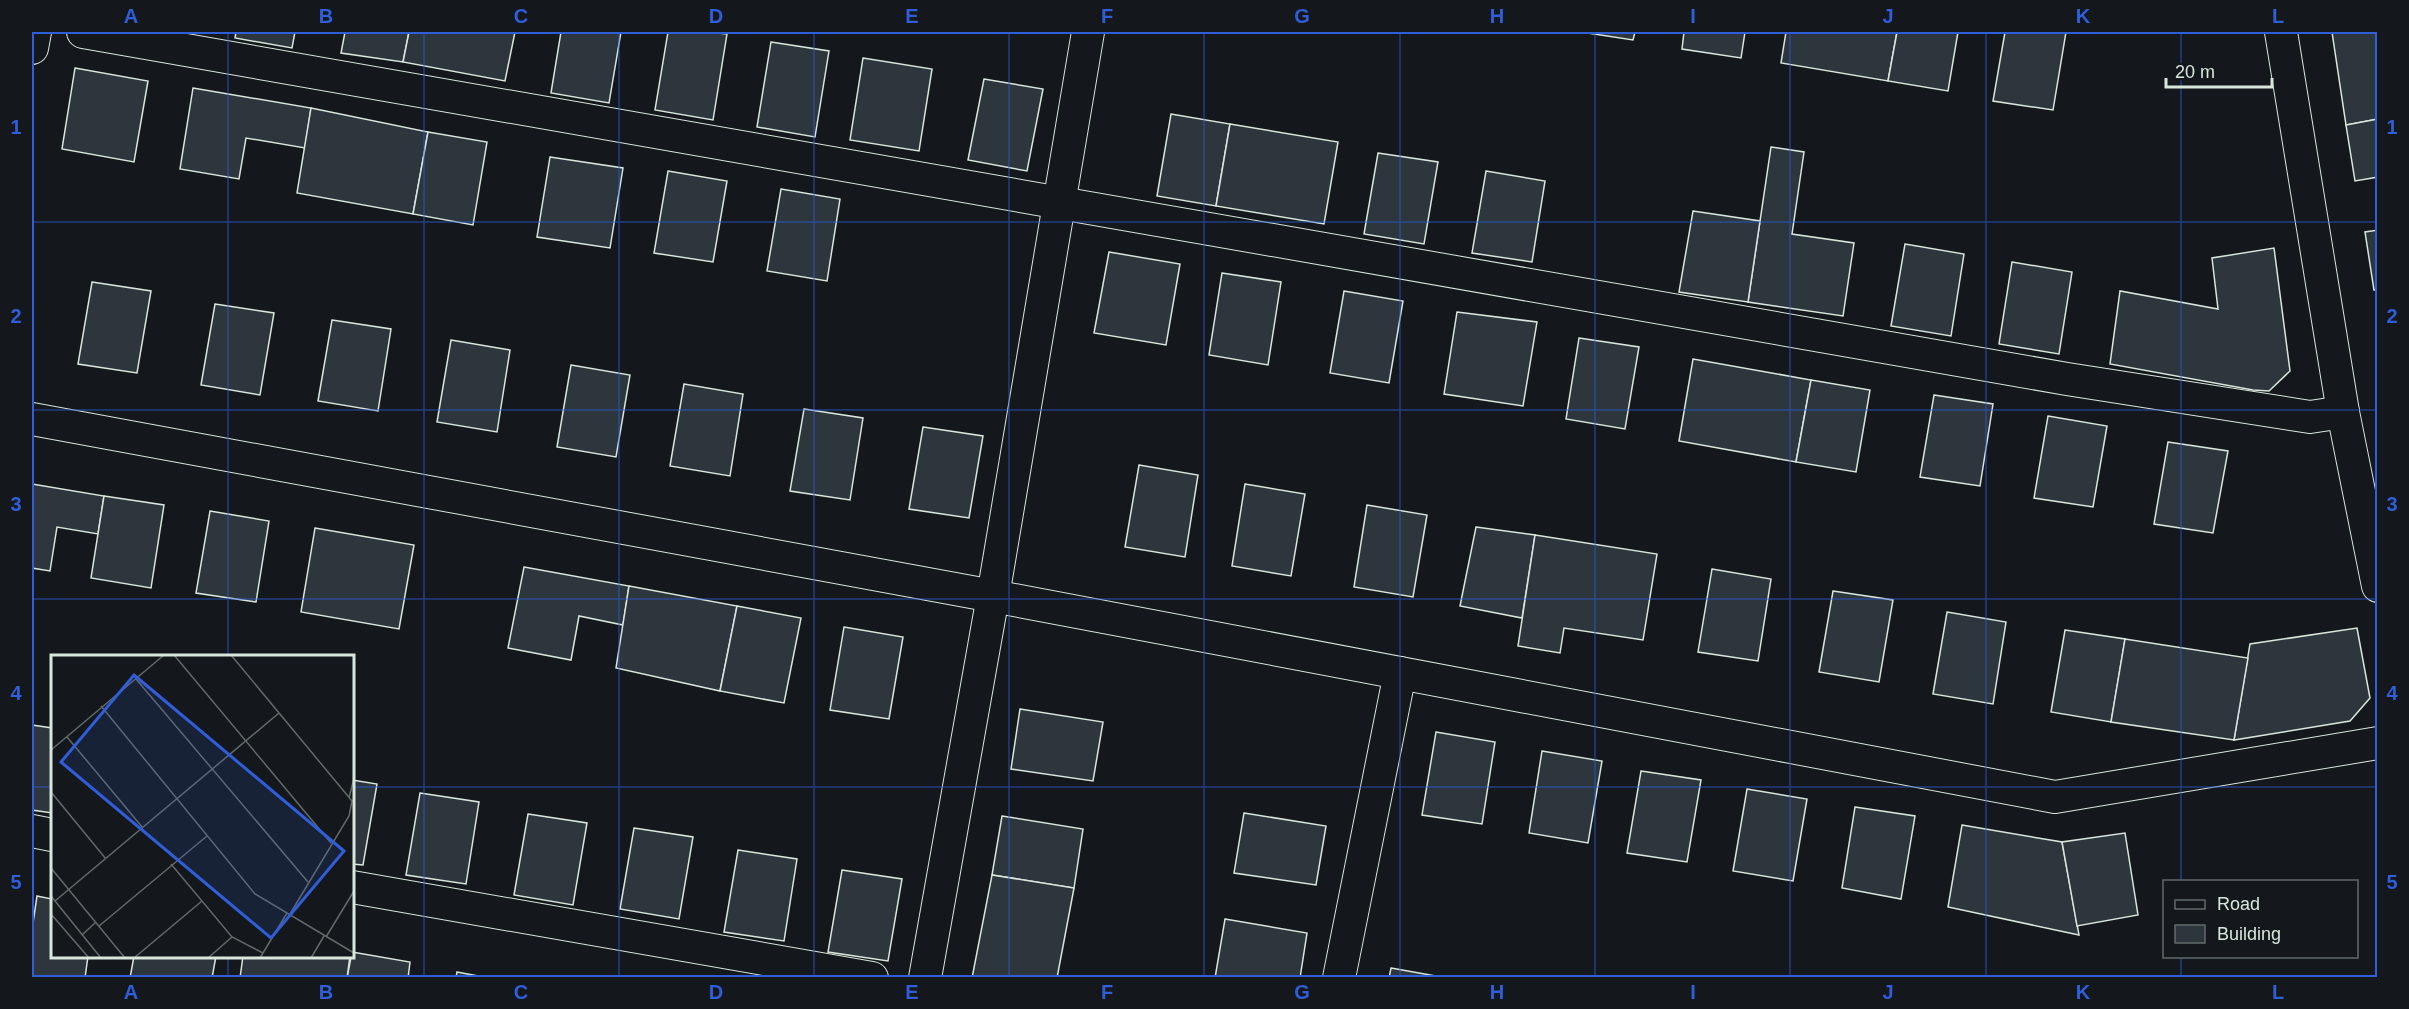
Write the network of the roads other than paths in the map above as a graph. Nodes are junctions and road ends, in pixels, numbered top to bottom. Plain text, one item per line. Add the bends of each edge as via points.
1 (35, 32) edge
2 (83, 32) edge
3 (1088, 32) edge
4 (2281, 32) edge
5 (32, 48) edge
6 (1059, 202) junction
7 (2343, 412) junction
8 (32, 419) edge
9 (2378, 586) edge
10 (993, 596) junction
11 (1400, 673) junction
12 (2376, 749) edge
13 (32, 831) edge
14 (51, 835) edge
15 (354, 887) edge
16 (872, 978) edge
17 (925, 978) edge
18 (1339, 978) edge

1 - 5 street
2 - 6 street
3 - 6 street
4 - 7 street
6 - 7 street via 2067,379 2310,417
6 - 10 street
7 - 9 street
8 - 10 street
10 - 11 street
10 - 17 street
11 - 12 street via 2055,797
11 - 18 street
13 - 14 street
15 - 16 street

